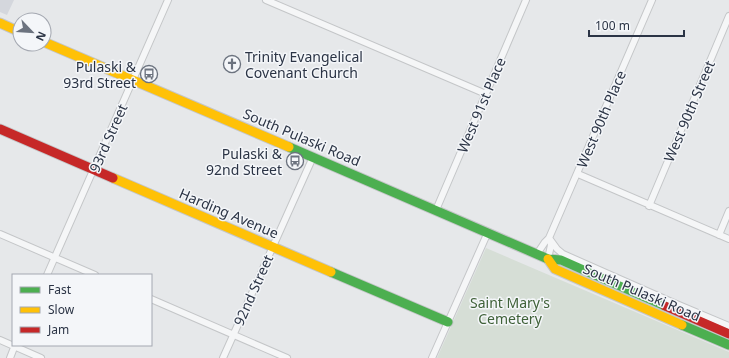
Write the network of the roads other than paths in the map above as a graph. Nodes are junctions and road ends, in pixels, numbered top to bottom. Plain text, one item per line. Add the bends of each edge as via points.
1 (168, 0) edge
2 (266, 0) edge
3 (526, 0) edge
4 (652, 0) edge
5 (729, 16) edge
6 (0, 23) edge
7 (12, 28) edge
8 (52, 46) edge
9 (133, 81) junction
10 (486, 94) junction
11 (0, 129) edge
12 (313, 157) junction
13 (94, 169) junction
14 (578, 174) junction
15 (650, 206) junction
16 (436, 210) junction
17 (729, 211) edge
18 (488, 232) junction
19 (0, 234) edge
20 (719, 235) junction
21 (549, 238) junction
22 (729, 239) edge
23 (273, 247) junction
24 (537, 254) junction
25 (54, 258) junction
26 (548, 259) junction
27 (46, 274) edge
28 (93, 274) edge
29 (152, 299) edge
30 (448, 322) junction
31 (729, 326) edge
32 (729, 334) edge
33 (234, 335) junction
34 (0, 340) edge
35 (729, 344) edge
36 (12, 345) edge
37 (15, 346) edge
38 (10, 358) edge
39 (41, 358) edge
40 (223, 358) edge
41 (287, 358) edge
42 (432, 358) edge

1 - 9 street, 93rd Street
2 - 10 street
3 - 10 street, West 91st Place
4 - 14 street, West 90th Place
5 - 15 street, West 90th Street
6 - 7 main road
8 - 9 main road, South Pulaski Road
9 - 12 main road, South Pulaski Road
9 - 13 street, 93rd Street
10 - 16 street, West 91st Place
11 - 13 main road, Harding Avenue
12 - 16 main road, South Pulaski Road
12 - 23 street, 92nd Street
13 - 23 main road, Harding Avenue
13 - 25 street, 93rd Street
14 - 15 street
14 - 21 street, West 90th Place
15 - 20 street
16 - 18 main road, South Pulaski Road
17 - 20 street
18 - 24 main road, South Pulaski Road
18 - 30 street
19 - 25 street
20 - 22 street
21 - 24 street, West 90th Place
21 - 26 street, West 90th Place via 551,245
21 - 31 street via 563,254
23 - 30 main road, Harding Avenue
23 - 33 street, 92nd Street
24 - 26 main road, South Pulaski Road
25 - 27 street, 93rd Street
25 - 28 street
26 - 32 main road, South Pulaski Road via 561,260
26 - 35 main road, South Pulaski Road via 555,269
29 - 33 street
30 - 42 street
33 - 40 street, 92nd Street
33 - 41 street
34 - 36 street
37 - 38 street
37 - 39 street

